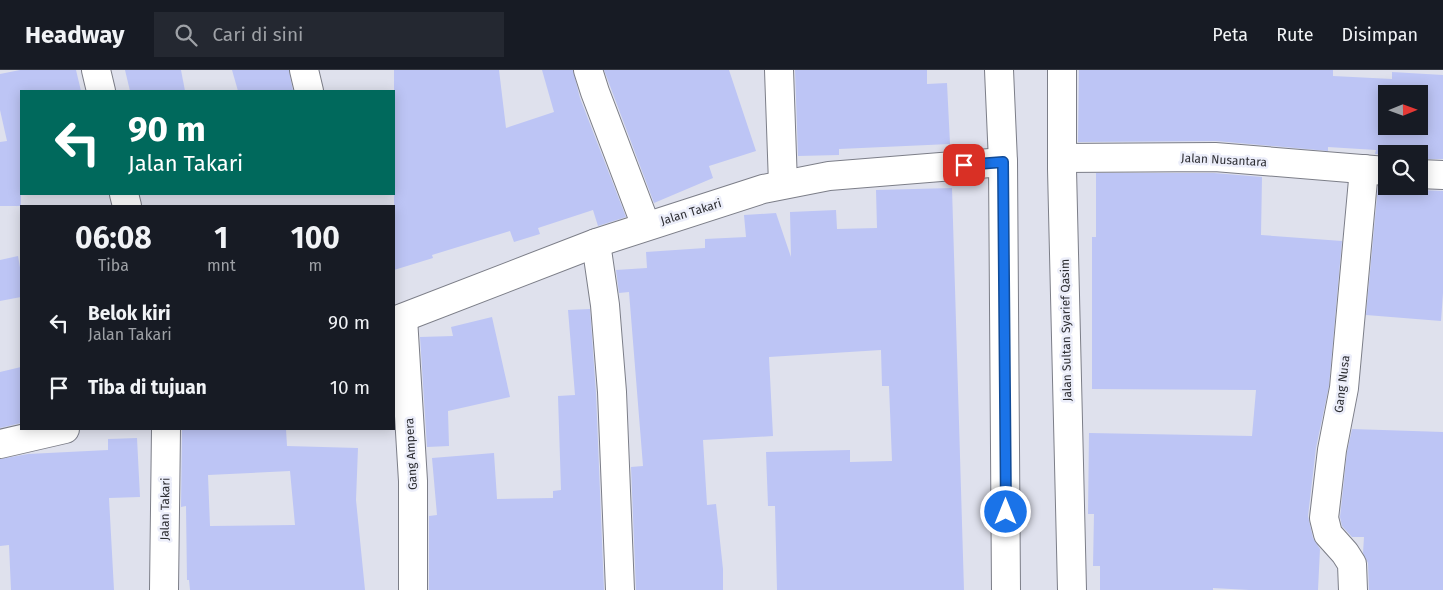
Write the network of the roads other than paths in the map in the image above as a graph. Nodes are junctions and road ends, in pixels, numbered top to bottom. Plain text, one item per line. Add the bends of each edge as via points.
1 (96, 70) edge
2 (304, 70) edge
3 (588, 70) edge
4 (779, 70) edge
5 (999, 70) edge
6 (1062, 70) edge
7 (101, 90) edge
8 (309, 90) edge
9 (1062, 158) junction
10 (1003, 162) junction
11 (1375, 170) edge
12 (1428, 175) edge
13 (1443, 176) edge
14 (783, 184) junction
15 (646, 226) junction
16 (596, 243) junction
17 (398, 319) edge
18 (61, 430) edge
19 (166, 430) edge
20 (0, 444) edge
21 (164, 590) edge
22 (413, 590) edge
23 (620, 590) edge
24 (1006, 590) edge
25 (1072, 590) edge
26 (1353, 590) edge

1 - 7 street
2 - 8 street
3 - 15 street
4 - 14 street
5 - 10 street
6 - 9 street, Jalan Sultan Syarief Qasim
9 - 11 street, Jalan Nusantara via 1215,157
9 - 25 street, Jalan Sultan Syarief Qasim
10 - 14 street, Jalan Takari via 829,176
10 - 24 street
11 - 26 street, Gang Nusa via 1324,518 1328,534 1352,564
12 - 13 street
14 - 15 street, Jalan Takari
15 - 16 street, Jalan Takari
16 - 17 street, Jalan Takari
16 - 23 street via 612,392
17 - 22 street, Gang Ampera via 413,481
18 - 20 street
19 - 21 street, Jalan Takari

